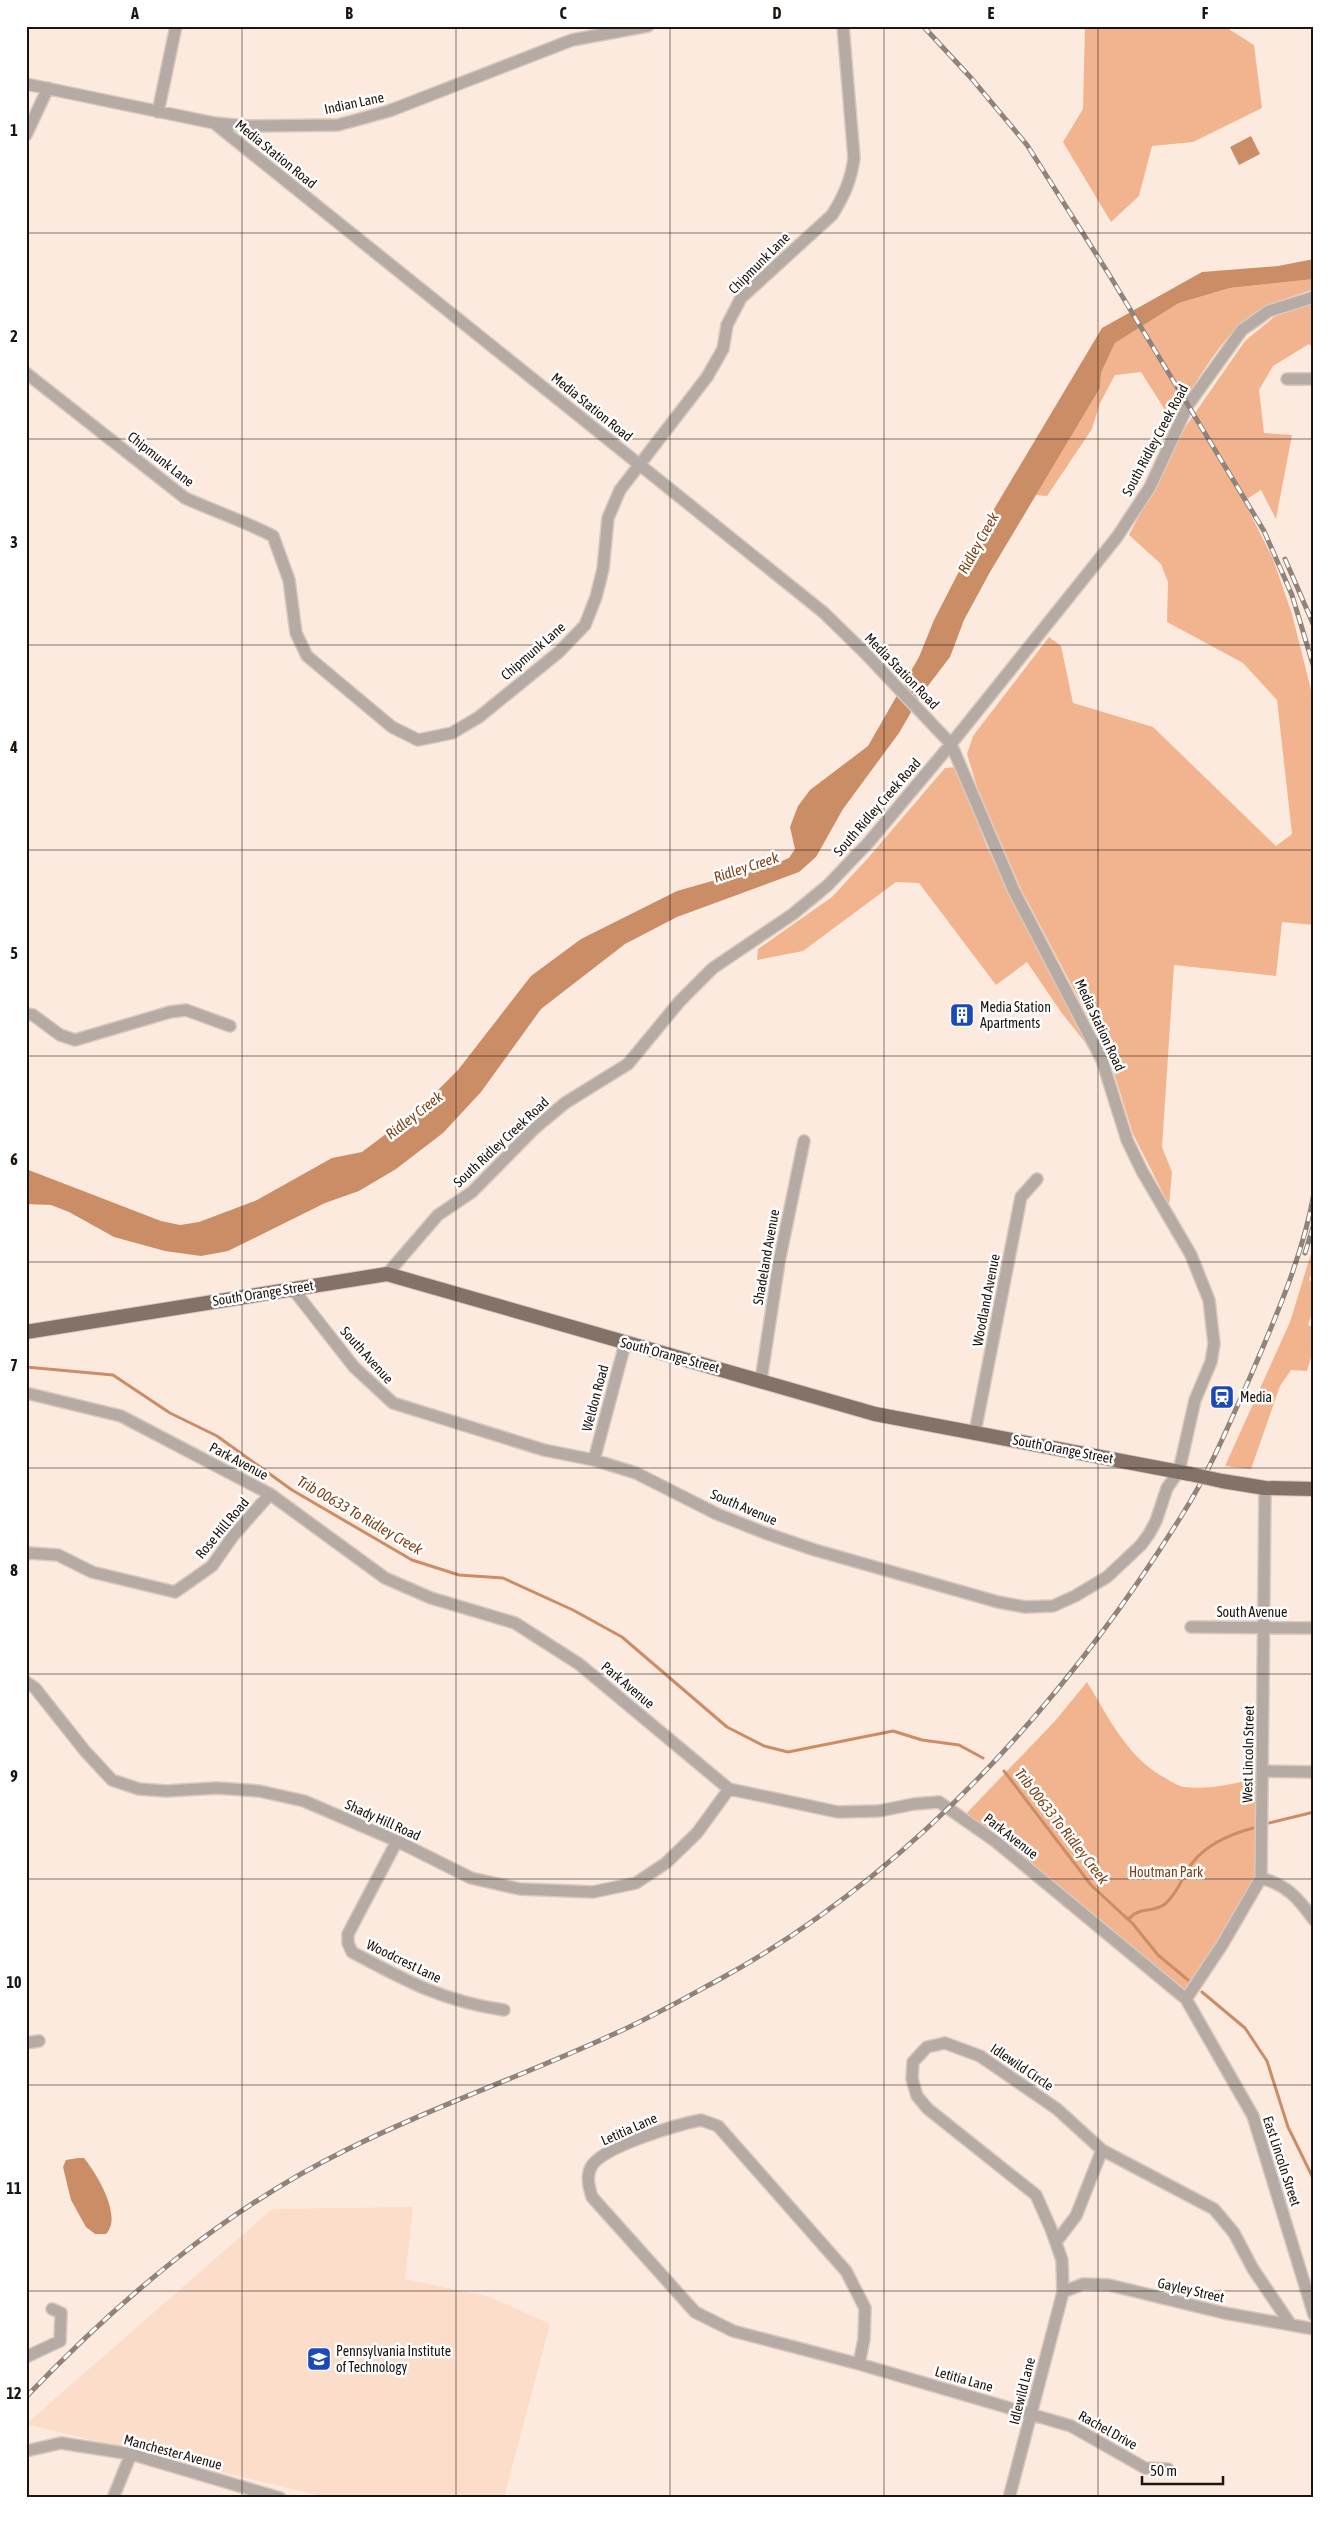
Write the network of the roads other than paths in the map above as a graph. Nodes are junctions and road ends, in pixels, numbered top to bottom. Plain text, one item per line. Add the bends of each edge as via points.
1 (176, 26) edge
2 (648, 26) edge
3 (843, 26) edge
4 (26, 84) edge
5 (48, 88) junction
6 (158, 112) junction
7 (214, 123) junction
8 (26, 135) edge
9 (1314, 297) edge
10 (26, 373) edge
11 (1287, 379) dead end
12 (1314, 379) edge
13 (641, 465) junction
14 (951, 744) junction
15 (26, 1014) edge
16 (230, 1026) dead end
17 (804, 1141) dead end
18 (1036, 1179) dead end
19 (387, 1274) junction
20 (292, 1288) junction
21 (26, 1332) edge
22 (626, 1344) junction
23 (761, 1380) junction
24 (26, 1393) edge
25 (975, 1432) junction
26 (594, 1460) junction
27 (1185, 1473) junction
28 (1265, 1488) junction
29 (1314, 1489) edge
30 (270, 1494) junction
31 (26, 1555) edge
32 (1191, 1627) dead end
33 (1264, 1627) junction
34 (1314, 1628) edge
35 (26, 1682) edge
36 (1263, 1771) junction
37 (1314, 1772) edge
38 (729, 1789) junction
39 (397, 1842) junction
40 (1261, 1878) junction
41 (1314, 1920) edge
42 (1186, 1999) junction
43 (504, 2010) dead end
44 (39, 2041) dead end
45 (26, 2043) edge
46 (1102, 2150) junction
47 (1056, 2242) junction
48 (1063, 2292) junction
49 (52, 2309) dead end
50 (1314, 2315) edge
51 (1290, 2324) junction
52 (1314, 2329) edge
53 (26, 2358) edge
54 (859, 2364) junction
55 (1032, 2415) junction
56 (26, 2451) edge
57 (131, 2454) junction
58 (1168, 2469) dead end
59 (113, 2498) edge
60 (280, 2498) edge
61 (1009, 2498) edge

1 - 6 street
2 - 7 street, Indian Lane via 572,40 389,111 338,124 248,126
3 - 13 street, Chipmunk Lane via 854,158 842,200 832,215 741,298 727,325 723,349 707,377
4 - 5 street, Indian Lane
5 - 6 street, Indian Lane
5 - 8 street
6 - 7 street, Indian Lane
7 - 13 street, Media Station Road
9 - 14 street, South Ridley Creek Road via 1269,311 1242,330 1188,405 1150,486 1118,538
10 - 13 street, Chipmunk Lane via 185,498 245,521 273,536 289,580 296,633 307,656 392,727 418,740 452,733 479,717 559,652 586,624 603,569 608,518 620,490
11 - 12 street
13 - 14 street, Media Station Road via 823,612
14 - 19 street, South Ridley Creek Road via 869,842 828,885 793,914 713,968 628,1064 565,1103 535,1128 472,1192 438,1216
14 - 27 street, Media Station Road via 1014,891 1102,1060 1127,1140 1191,1255 1207,1293 1214,1344 1211,1362 1195,1400
15 - 16 street via 33,1015 60,1036 75,1040 186,1010
17 - 23 street, Shadeland Avenue via 779,1262
18 - 25 street, Woodland Avenue via 1022,1197
19 - 20 main road, South Orange Street
19 - 22 main road, South Orange Street
20 - 21 main road, South Orange Street
20 - 26 street, South Avenue via 354,1367 393,1403 544,1450
22 - 23 main road, South Orange Street
22 - 26 street, Weldon Road
23 - 25 main road, South Orange Street via 875,1414
24 - 30 street, Park Avenue via 121,1416
25 - 27 main road, South Orange Street
26 - 27 street, South Avenue via 636,1473 717,1514 815,1550 1025,1607 1053,1606 1107,1577 1149,1534 1167,1488
27 - 28 main road, South Orange Street, bridge
28 - 29 main road, South Orange Street
28 - 33 street, West Lincoln Street
30 - 31 street, Rose Hill Road via 212,1566 175,1592 92,1572 58,1555
30 - 38 street, Park Avenue via 385,1578 431,1598 515,1623 579,1664
32 - 33 street, South Avenue
33 - 34 street, South Avenue
33 - 36 street, West Lincoln Street
35 - 39 street, Shady Hill Road via 35,1688 112,1780 139,1789 259,1791 304,1801
36 - 37 street
36 - 40 street, West Lincoln Street
38 - 39 street, Shady Hill Road via 697,1833 666,1863 636,1883 593,1892 520,1889 471,1878
38 - 42 street, Park Avenue via 838,1812 879,1811 939,1802 995,1841
39 - 43 street, Woodcrest Lane via 348,1934 352,1952 423,1989 470,2005
40 - 41 street via 1277,1882 1299,1898
40 - 42 street, West Lincoln Street
42 - 50 street, East Lincoln Street via 1252,2116
44 - 45 street
46 - 47 street via 1076,2216
46 - 47 street, Idlewild Circle via 1057,2109 980,2056 945,2043 926,2047 913,2062 912,2079 917,2096 928,2109 1036,2195
46 - 51 street, Idlewild Circle via 1214,2209 1234,2233 1252,2269
47 - 48 street, Idlewild Circle via 1062,2260
48 - 51 street, Gayley Street via 1083,2284 1108,2285 1224,2313
48 - 55 street, Idlewild Lane
49 - 53 street via 61,2313 60,2342
51 - 52 street, Gayley Street
54 - 54 street, Letitia Lane via 733,2331 695,2312 592,2197 588,2182 591,2166 604,2154 677,2124 701,2120 718,2126 846,2271 865,2308
54 - 55 street, Letitia Lane
55 - 58 street, Rachel Drive via 1081,2430 1145,2468
55 - 61 street, Idlewild Lane
56 - 57 street, Manchester Avenue via 60,2443
57 - 59 street
57 - 60 street, Manchester Avenue

